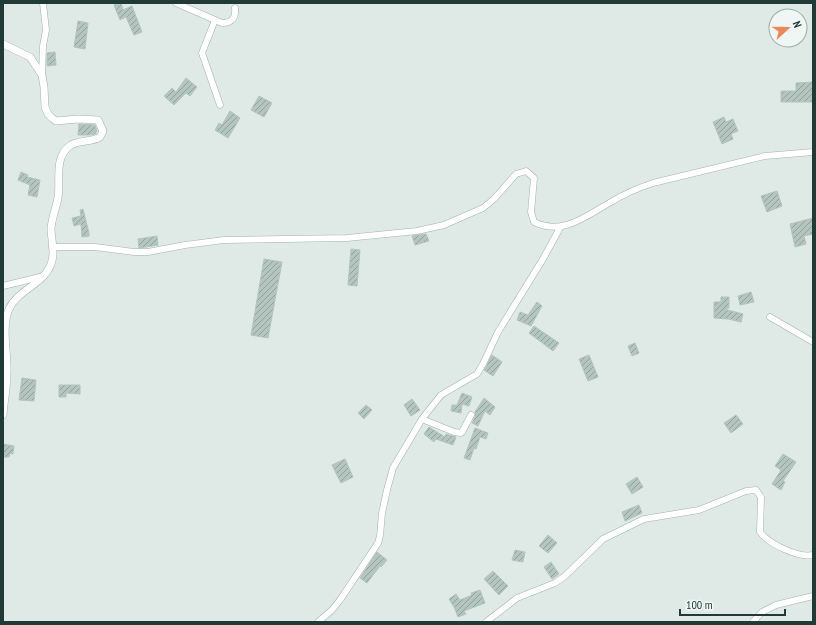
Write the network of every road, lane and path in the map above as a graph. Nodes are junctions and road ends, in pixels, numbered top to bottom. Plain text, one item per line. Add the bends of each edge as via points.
1 (43, 3) edge
2 (176, 3) edge
3 (235, 8) dead end
4 (215, 20) junction
5 (3, 44) edge
6 (42, 75) junction
7 (220, 105) dead end
8 (813, 152) edge
9 (561, 226) junction
10 (52, 247) junction
11 (46, 275) junction
12 (3, 286) edge
13 (770, 317) dead end
14 (813, 342) edge
15 (3, 415) edge
16 (471, 415) dead end
17 (422, 420) junction
18 (813, 555) edge
19 (813, 596) edge
20 (318, 622) edge
21 (486, 622) edge
22 (753, 622) edge

1 - 6 street via 46,30
2 - 4 street
3 - 4 street via 236,14 228,23
4 - 7 street via 202,53
5 - 6 street via 30,57
6 - 10 street via 48,114 56,120 98,120 103,131 100,137 72,145 62,154 58,168 58,198 51,228
8 - 9 street via 765,156 653,183 611,202 583,220
9 - 10 street via 543,227 534,222 531,212 534,178 526,171 516,174 484,208 444,225 417,231 347,238 224,240 148,252 95,247
9 - 17 street via 498,332 477,374 441,395
10 - 11 street via 53,260
11 - 12 street
11 - 15 street via 14,301 8,310
13 - 14 street
16 - 17 street via 461,434
17 - 20 street via 394,468 387,490 378,543 340,600
18 - 21 street via 805,556 771,542 762,535 761,497 756,490 746,491 700,510 644,519 603,539 565,576 555,583 517,598
19 - 22 street via 762,612

